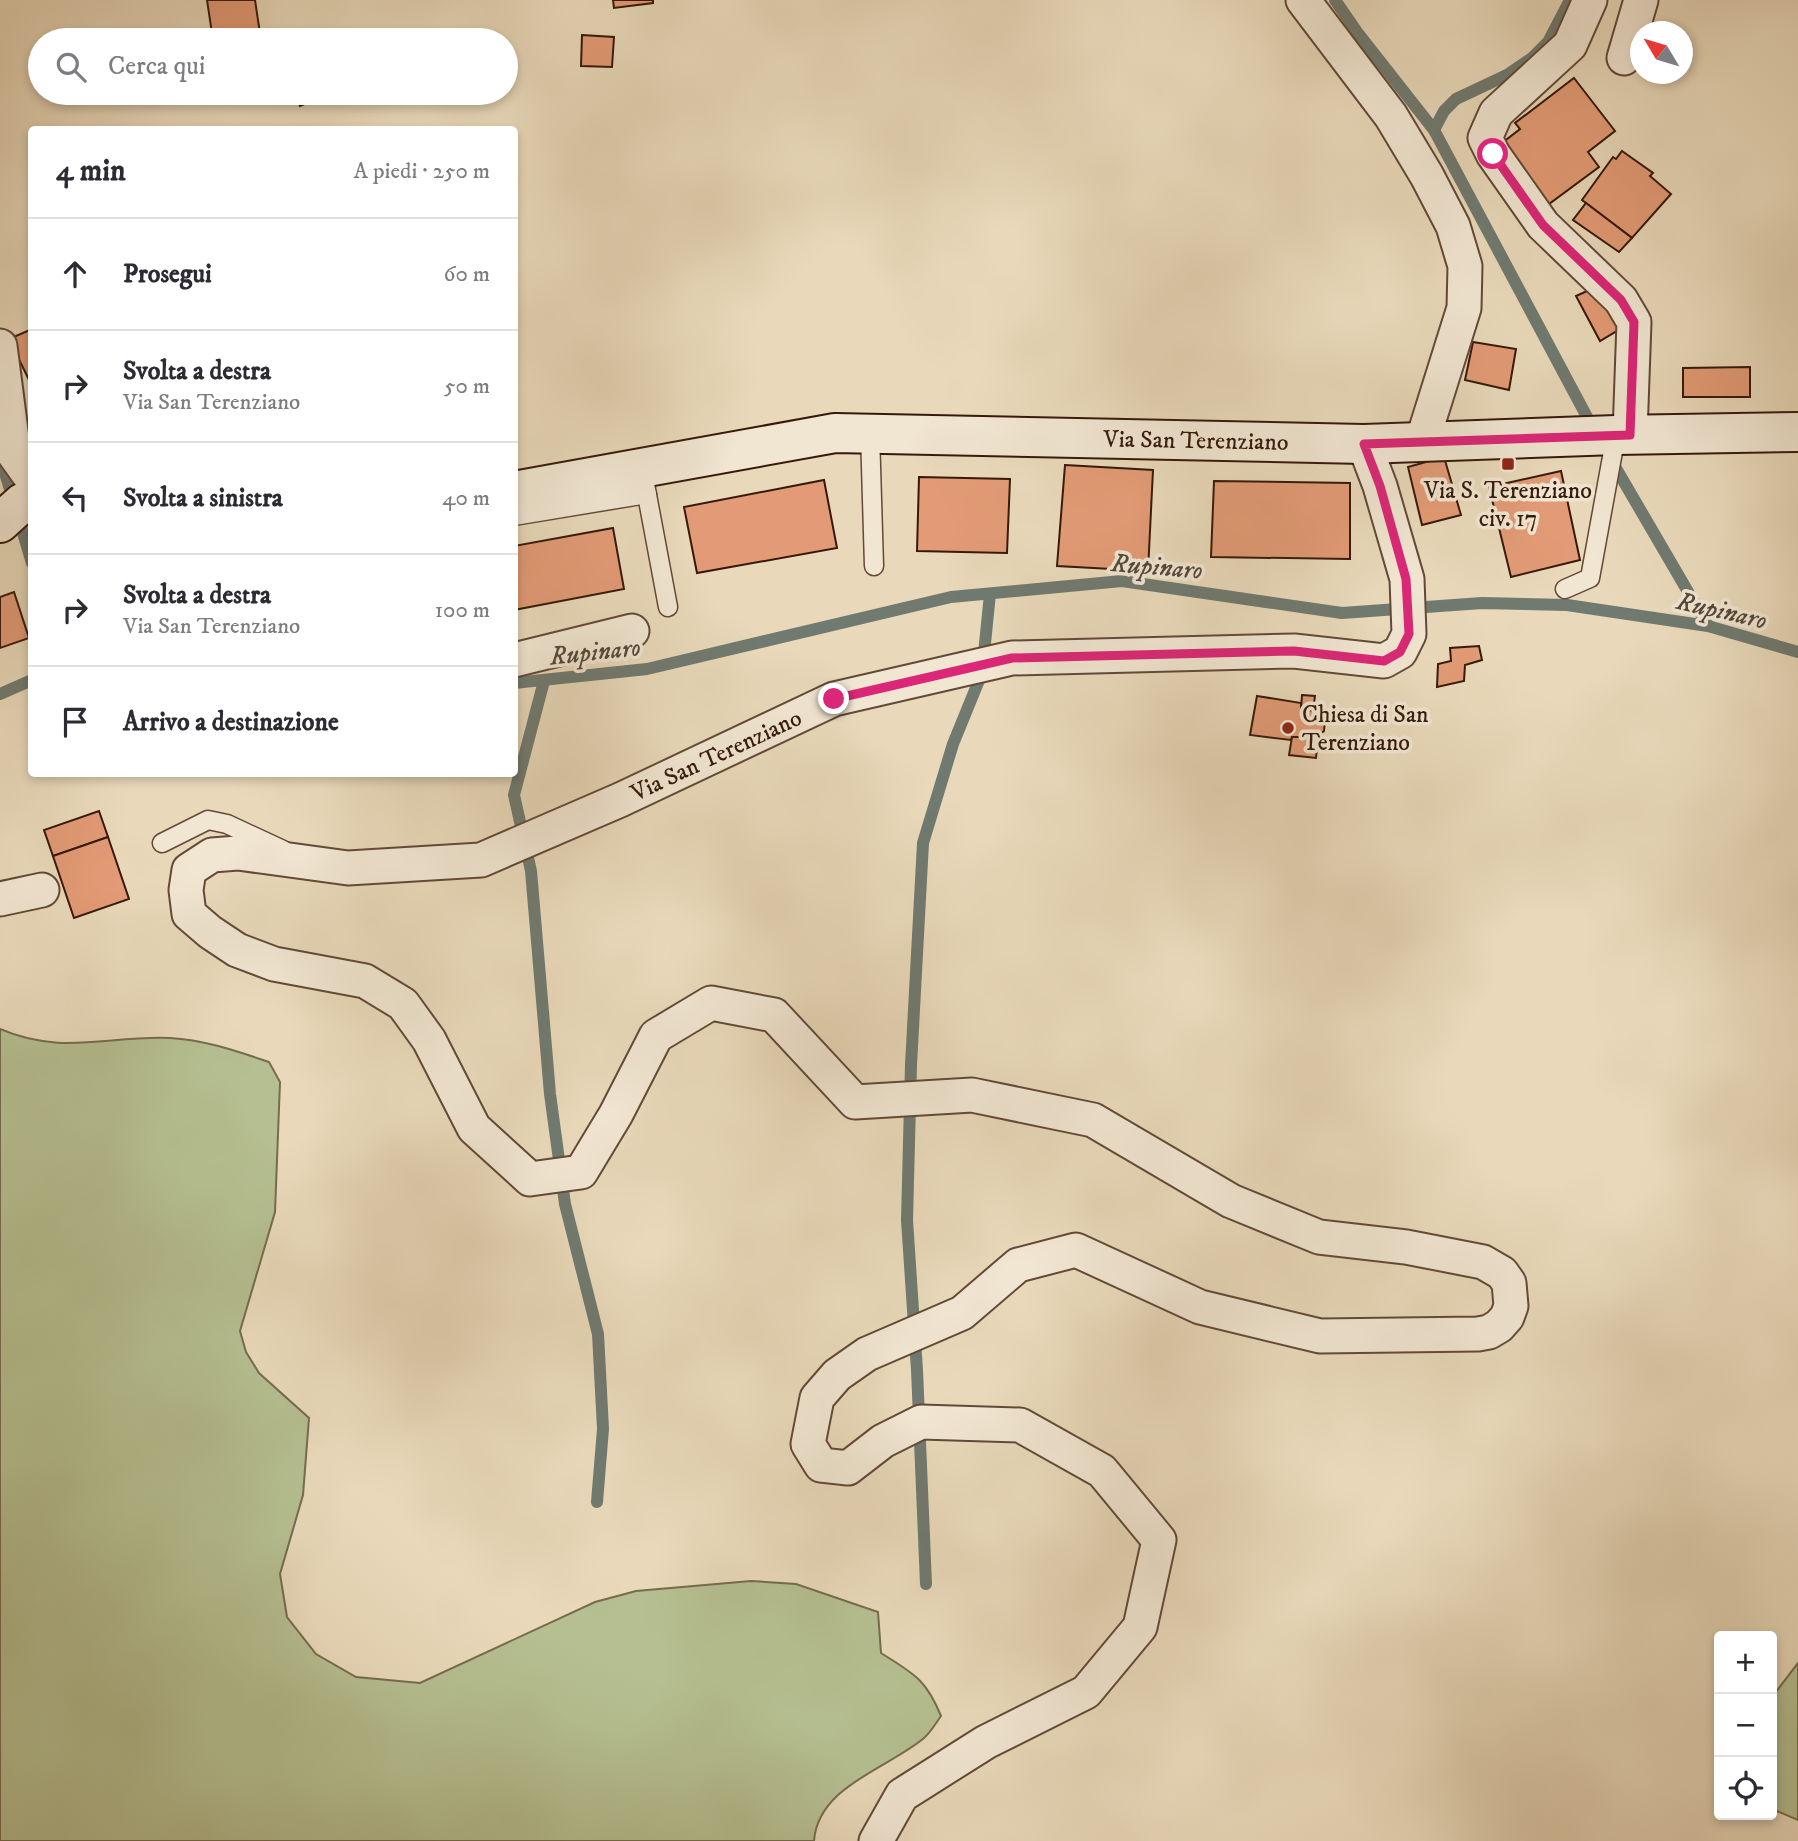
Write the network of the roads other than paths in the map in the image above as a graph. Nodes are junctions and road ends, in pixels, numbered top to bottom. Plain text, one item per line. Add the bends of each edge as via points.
1 (1303, 0) edge
2 (1590, 0) edge
3 (1641, 0) edge
4 (1624, 58) dead end
5 (0, 346) edge
6 (1798, 432) edge
7 (870, 433) junction
8 (1623, 435) junction
9 (1422, 442) junction
10 (1364, 444) junction
11 (28, 473) edge
12 (644, 481) junction
13 (518, 491) edge
14 (28, 500) edge
15 (518, 515) edge
16 (0, 523) edge
17 (874, 566) dead end
18 (1565, 589) dead end
19 (668, 607) dead end
20 (632, 631) dead end
21 (518, 659) edge
22 (162, 843) dead end
23 (308, 863) junction
24 (42, 890) dead end
25 (0, 899) edge
26 (876, 1841) edge

1 - 9 street via 1391,116 1453,226 1465,266 1464,308
2 - 8 street via 1570,45 1496,113 1485,138 1543,225 1621,300 1634,322
3 - 4 street
5 - 11 street via 14,454
6 - 8 street, Via San Terenziano
7 - 10 street, Via San Terenziano
7 - 12 street, Via San Terenziano via 835,433
7 - 17 lane
8 - 9 street, Via San Terenziano
8 - 18 lane via 1595,545 1594,568 1590,578
9 - 10 street, Via San Terenziano
10 - 23 street, Via San Terenziano via 1406,579 1409,634 1400,652 1384,661 1294,651 1012,658 834,699 481,860 348,868
12 - 13 street, Via San Terenziano
12 - 15 lane
12 - 19 lane
14 - 16 street
20 - 21 street
22 - 23 lane via 208,820 228,824
23 - 26 street, Via San Terenziano via 238,853 212,855 189,870 189,914 237,950 274,964 365,981 403,1004 429,1040 474,1128 530,1179 581,1172 656,1036 711,1003 774,1015 855,1102 972,1095 1093,1120 1231,1201 1319,1237 1483,1262 1509,1283 1507,1317 1489,1332 1321,1336 1200,1307 1076,1250 1018,1265 962,1313 867,1354 837,1375 817,1398 808,1444 821,1465 848,1468 883,1441 921,1422 1020,1425 1102,1471 1160,1540 1140,1627 1086,1692 986,1742 902,1796
24 - 25 street

